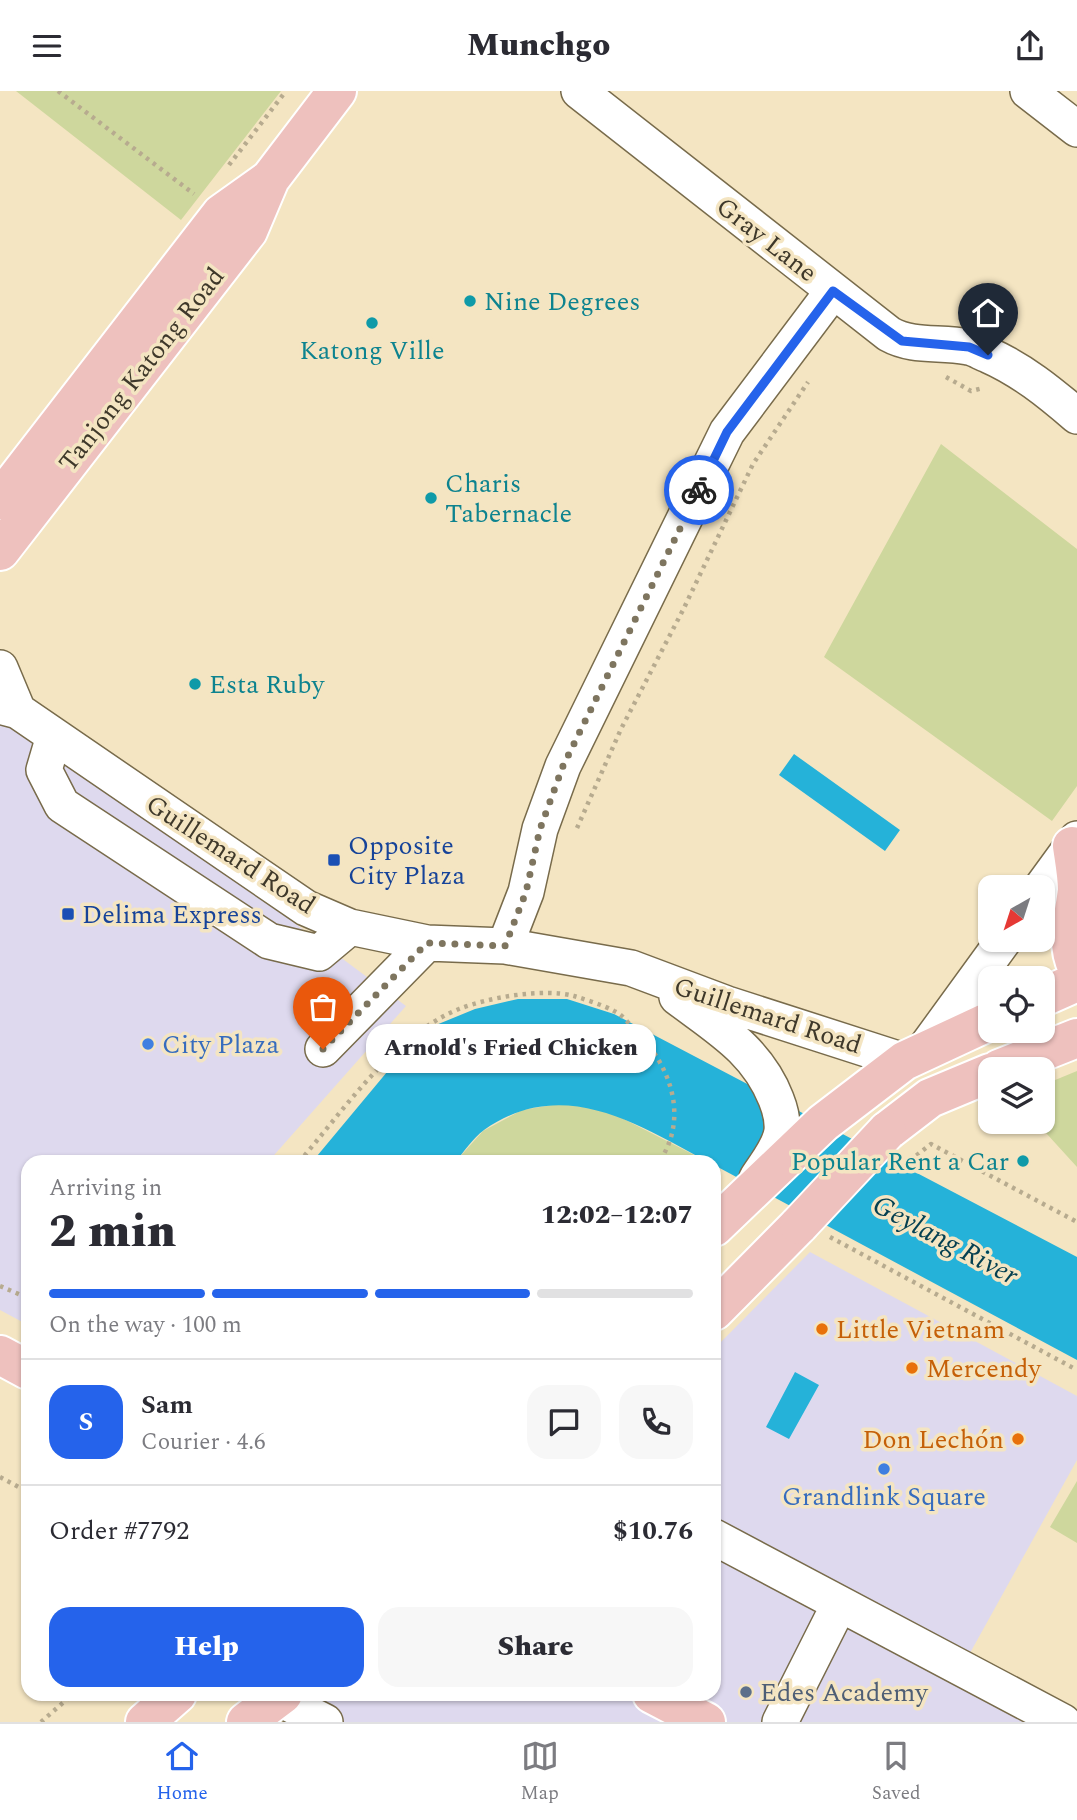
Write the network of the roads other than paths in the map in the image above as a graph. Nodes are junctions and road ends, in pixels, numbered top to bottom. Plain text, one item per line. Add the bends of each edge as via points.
1 (337, 91) edge
2 (579, 91) edge
3 (1028, 91) edge
4 (1077, 129) edge
5 (270, 179) junction
6 (833, 291) junction
7 (1077, 416) edge
8 (0, 500) edge
9 (0, 551) edge
10 (0, 668) edge
11 (9, 708) edge
12 (54, 736) junction
13 (1075, 842) edge
14 (1051, 875) edge
15 (350, 927) junction
16 (427, 943) junction
17 (505, 946) junction
18 (995, 952) edge
19 (1077, 967) edge
20 (631, 968) junction
21 (1077, 982) edge
22 (1055, 992) edge
23 (978, 1027) edge
24 (1077, 1038) edge
25 (323, 1049) dead end
26 (914, 1056) junction
27 (1029, 1057) edge
28 (978, 1078) edge
29 (726, 1215) edge
30 (721, 1305) edge
31 (0, 1355) edge
32 (21, 1366) edge
33 (721, 1541) edge
34 (839, 1605) junction
35 (169, 1701) edge
36 (274, 1701) edge
37 (289, 1701) edge
38 (664, 1701) edge
39 (695, 1720) edge
40 (145, 1722) edge
41 (246, 1722) edge
42 (325, 1722) edge
43 (780, 1722) edge
44 (1063, 1722) edge

1 - 5 main road, Tanjong Katong Road
2 - 6 street, Gray Lane
3 - 4 street
5 - 8 main road, Tanjong Katong Road via 221,214
5 - 9 main road, Tanjong Katong Road via 248,232
6 - 7 street, Gray Lane via 902,341 969,347 1006,363 1040,384
6 - 17 street via 727,432 563,766
10 - 11 street, Guillemard Road
11 - 12 street, Guillemard Road
12 - 15 street, Guillemard Road via 306,908
12 - 15 street via 44,770 62,805 269,941 319,953
13 - 14 street
13 - 19 main road via 1077,887 1071,954
15 - 16 street, Guillemard Road
16 - 17 street, Guillemard Road
16 - 25 street
17 - 20 street, Guillemard Road
18 - 26 street
20 - 26 street, Guillemard Road via 727,1004
20 - 29 street, Guillemard Road via 675,995 751,1055 769,1081 781,1112 782,1132 772,1155
21 - 22 main road
23 - 26 main road, Guillemard Road
24 - 27 main road
26 - 29 main road, Guillemard Road via 823,1123
28 - 30 main road, bridge via 930,1098 887,1131 810,1228
31 - 32 main road
33 - 34 street
34 - 43 street
34 - 44 street
35 - 40 main road
36 - 41 main road
37 - 42 street
38 - 39 main road

